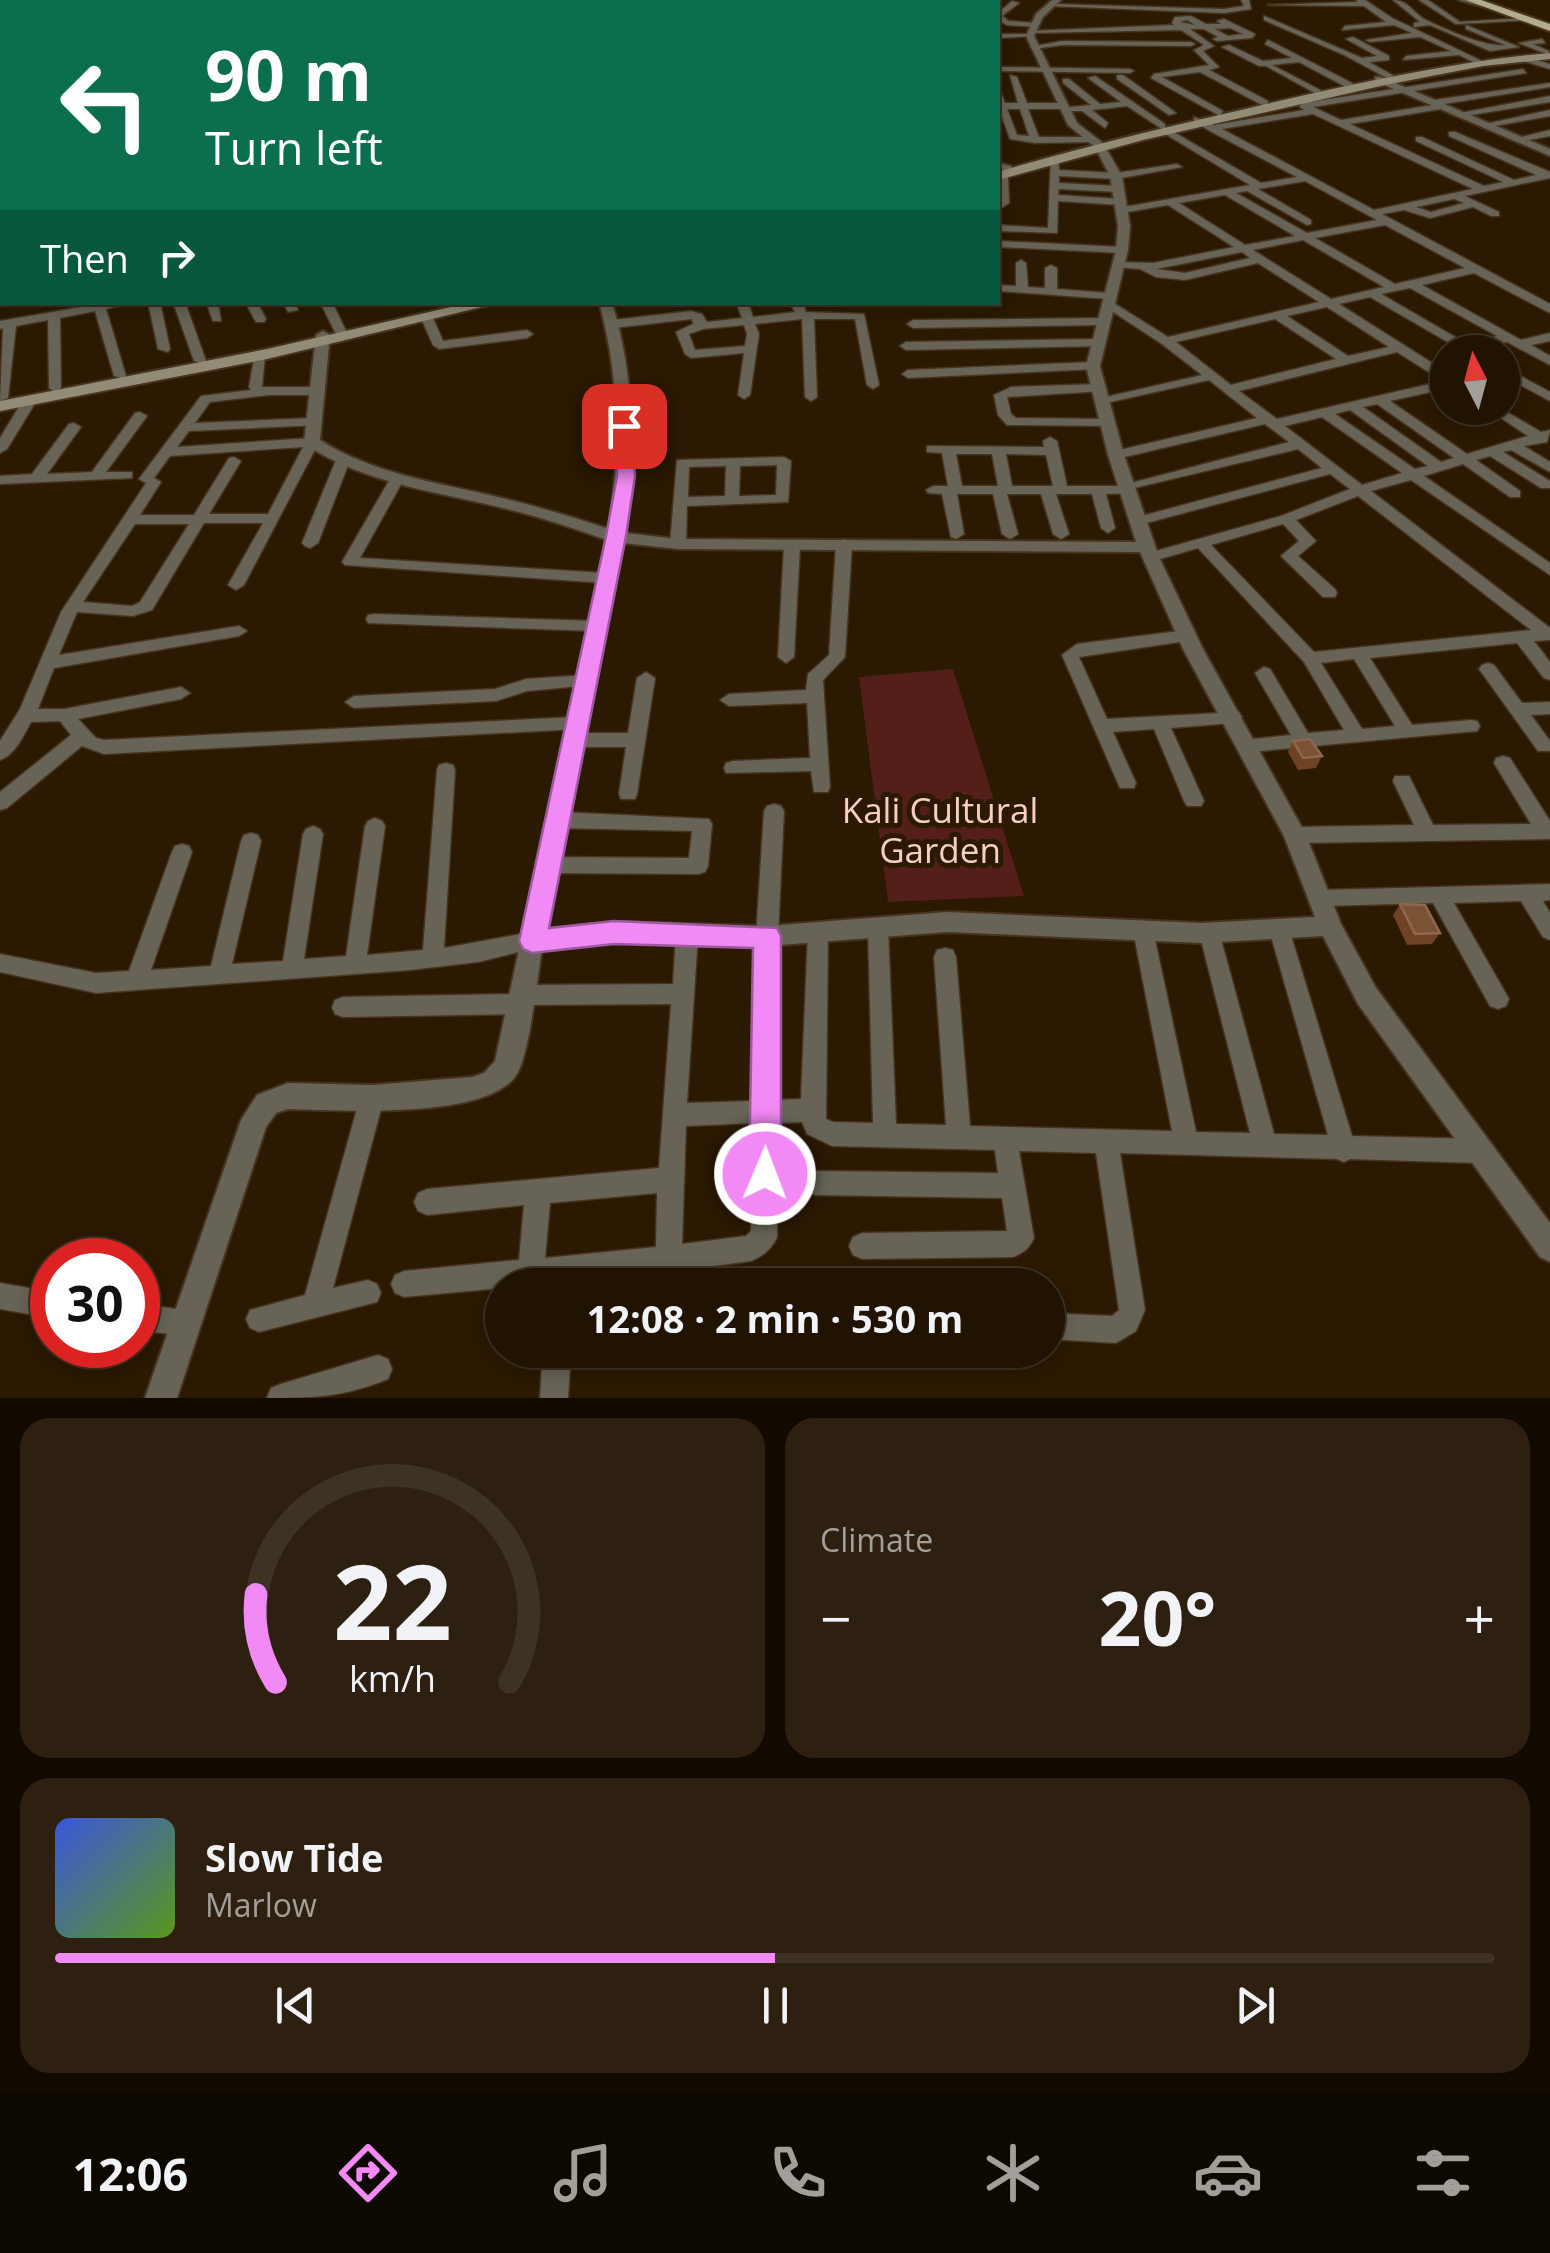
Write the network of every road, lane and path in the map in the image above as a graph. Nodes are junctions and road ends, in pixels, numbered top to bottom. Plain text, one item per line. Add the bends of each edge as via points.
1 (1245, 0) edge
2 (1397, 0) edge
3 (1423, 0) edge
4 (1463, 0) edge
5 (1471, 0) edge
6 (1015, 3) dead end
7 (1490, 3) edge
8 (1365, 4) edge
9 (1272, 5) dead end
10 (1282, 10) dead end
11 (1000, 15) edge
12 (1211, 16) dead end
13 (1000, 18) edge
14 (1161, 18) dead end
15 (1267, 18) dead end
16 (1526, 20) junction
17 (1550, 20) edge
18 (1456, 22) junction
19 (1430, 23) junction
20 (1398, 25) junction
21 (1231, 26) junction
22 (1206, 27) junction
23 (1469, 27) dead end
24 (1550, 28) edge
25 (1292, 29) junction
26 (1182, 30) junction
27 (1309, 32) junction
28 (1348, 33) junction
29 (1258, 34) dead end
30 (1421, 35) junction
31 (1000, 36) edge
32 (1044, 38) edge
33 (1370, 40) dead end
34 (1202, 41) junction
35 (1268, 42) dead end
36 (1300, 42) dead end
37 (1191, 44) dead end
38 (1244, 44) dead end
39 (1167, 45) junction
40 (1129, 46) junction
41 (1141, 46) junction
42 (1444, 46) junction
43 (1547, 51) edge
44 (1226, 52) junction
45 (1460, 53) junction
46 (1000, 55) edge
47 (1358, 58) junction
48 (1297, 60) junction
49 (1477, 61) junction
50 (1280, 64) junction
51 (1524, 64) junction
52 (1239, 65) dead end
53 (1215, 67) junction
54 (1269, 67) dead end
55 (1550, 67) edge
56 (1000, 69) edge
57 (1196, 69) junction
58 (1438, 70) junction
59 (1130, 71) dead end
60 (1166, 73) junction
61 (1012, 77) dead end
62 (1120, 77) dead end
63 (1092, 78) dead end
64 (1384, 79) junction
65 (1066, 80) dead end
66 (1464, 80) junction
67 (1298, 81) junction
68 (1550, 84) edge
69 (1349, 85) junction
70 (1480, 86) dead end
71 (1403, 90) junction
72 (1318, 91) junction
73 (1145, 94) junction
74 (1493, 94) junction
75 (1550, 99) edge
76 (1000, 100) edge
77 (1340, 100) junction
78 (1121, 101) junction
79 (1266, 103) junction
80 (1518, 104) junction
81 (1438, 105) junction
82 (1002, 106) junction
83 (1024, 106) junction
84 (1304, 106) junction
85 (1099, 107) junction
86 (1067, 108) junction
87 (1084, 108) junction
88 (1406, 112) junction
89 (1172, 113) dead end
90 (1220, 114) junction
91 (1459, 114) junction
92 (1548, 115) edge
93 (1377, 117) junction
94 (1423, 119) dead end
95 (1203, 123) junction
96 (1342, 123) junction
97 (1105, 125) dead end
98 (1487, 126) junction
99 (1163, 128) junction
100 (1550, 133) edge
101 (1452, 134) junction
102 (1419, 139) junction
103 (1518, 139) junction
104 (1035, 140) junction
105 (1093, 142) junction
106 (1388, 144) junction
107 (1548, 151) edge
108 (1054, 158) junction
109 (1177, 167) dead end
110 (1001, 171) edge
111 (1548, 176) edge
112 (1306, 178) junction
113 (1513, 184) junction
114 (1054, 186) junction
115 (1254, 187) junction
116 (1484, 190) junction
117 (1227, 192) junction
118 (1119, 194) junction
119 (1456, 196) junction
120 (1170, 202) junction
121 (1474, 204) junction
122 (1000, 205) edge
123 (1406, 206) junction
124 (1374, 213) junction
125 (1495, 214) dead end
126 (1388, 220) junction
127 (1307, 222) dead end
128 (1000, 228) edge
129 (1053, 231) junction
130 (1307, 237) junction
131 (1000, 244) edge
132 (1244, 250) junction
133 (1121, 251) junction
134 (1259, 259) junction
135 (1021, 263) dead end
136 (1143, 267) junction
137 (1051, 268) dead end
138 (1475, 269) junction
139 (1412, 284) junction
140 (1000, 288) edge
141 (1394, 288) junction
142 (1022, 290) junction
143 (1051, 292) junction
144 (1371, 293) junction
145 (1328, 303) junction
146 (99, 305) edge
147 (155, 305) edge
148 (180, 305) edge
149 (213, 305) edge
150 (253, 305) edge
151 (326, 305) edge
152 (458, 305) edge
153 (481, 305) edge
154 (606, 305) edge
155 (664, 305) edge
156 (743, 305) edge
157 (1106, 307) junction
158 (1550, 310) edge
159 (802, 311) edge
160 (1277, 315) junction
161 (54, 316) junction
162 (217, 318) dead end
163 (427, 318) junction
164 (668, 318) junction
165 (260, 319) dead end
166 (749, 320) junction
167 (5, 324) edge
168 (613, 324) junction
169 (913, 324) dead end
170 (702, 325) junction
171 (527, 334) dead end
172 (1444, 335) edge
173 (1504, 335) edge
174 (329, 336) junction
175 (1550, 337) edge
176 (1166, 340) junction
177 (1097, 342) junction
178 (1520, 344) joint
179 (906, 346) dead end
180 (1398, 348) junction
181 (164, 349) dead end
182 (751, 349) junction
183 (259, 356) junction
184 (200, 361) junction
185 (1347, 361) junction
186 (1550, 362) edge
187 (1093, 366) junction
188 (1428, 367) edge
189 (908, 374) dead end
190 (120, 376) junction
191 (1212, 376) junction
192 (1520, 380) edge
193 (872, 385) dead end
194 (1430, 386) edge
195 (54, 388) junction
196 (1229, 390) junction
197 (315, 391) junction
198 (264, 392) junction
199 (744, 395) dead end
200 (1100, 395) junction
201 (811, 397) dead end
202 (1550, 397) edge
203 (1378, 399) junction
204 (30, 400) junction
205 (1, 401) edge
206 (1351, 405) junction
207 (1323, 412) junction
208 (140, 416) dead end
209 (1271, 422) junction
210 (18, 423) junction
211 (1107, 424) junction
212 (1520, 424) edge
213 (0, 426) edge
214 (184, 426) junction
215 (74, 427) dead end
216 (313, 432) junction
217 (1546, 439) edge
218 (1300, 444) junction
219 (1513, 445) junction
220 (0, 449) edge
221 (998, 450) junction
222 (1492, 451) junction
223 (167, 452) junction
224 (1116, 455) junction
225 (1466, 459) junction
226 (234, 460) dead end
227 (343, 460) junction
228 (734, 462) junction
229 (1439, 467) junction
230 (1550, 468) edge
231 (1333, 469) junction
232 (1413, 474) junction
233 (127, 475) dead end
234 (96, 476) junction
235 (36, 478) junction
236 (397, 479) junction
237 (0, 480) edge
238 (1546, 485) dead end
239 (1127, 488) junction
240 (946, 490) junction
241 (1003, 490) junction
242 (1054, 490) junction
243 (1098, 490) junction
244 (1360, 490) junction
245 (1516, 494) dead end
246 (732, 500) junction
247 (680, 502) junction
248 (273, 518) junction
249 (197, 519) junction
250 (1286, 519) junction
251 (130, 520) junction
252 (1139, 521) junction
253 (1108, 528) dead end
254 (956, 534) dead end
255 (1010, 534) dead end
256 (1060, 534) dead end
257 (616, 536) junction
258 (310, 543) dead end
259 (678, 544) junction
260 (844, 544) junction
261 (1202, 545) junction
262 (792, 546) junction
263 (1149, 552) junction
264 (1550, 570) edge
265 (605, 578) junction
266 (236, 585) dead end
267 (1329, 593) dead end
268 (74, 607) junction
269 (374, 618) dead end
270 (596, 626) junction
271 (239, 632) dead end
272 (1548, 634) edge
273 (1187, 636) junction
274 (1520, 636) junction
275 (1360, 655) junction
276 (786, 657) dead end
277 (1310, 658) junction
278 (48, 663) junction
279 (1488, 670) dead end
280 (1264, 674) dead end
281 (1550, 674) edge
282 (646, 678) dead end
283 (586, 681) junction
284 (181, 692) dead end
285 (815, 696) junction
286 (728, 700) dead end
287 (354, 702) dead end
288 (1550, 708) edge
289 (1518, 709) junction
290 (64, 715) junction
291 (26, 716) junction
292 (1232, 717) junction
293 (1160, 722) junction
294 (1102, 726) junction
295 (1471, 726) dead end
296 (576, 732) junction
297 (1407, 732) junction
298 (83, 735) junction
299 (1358, 736) junction
300 (636, 740) junction
301 (1303, 740) junction
302 (1249, 745) junction
303 (1544, 746) dead end
304 (0, 753) edge
305 (1503, 763) dead end
306 (819, 764) junction
307 (733, 768) dead end
308 (446, 770) dead end
309 (1402, 781) dead end
310 (1127, 782) dead end
311 (821, 787) dead end
312 (628, 794) dead end
313 (1194, 800) dead end
314 (0, 803) edge
315 (774, 811) dead end
316 (559, 820) junction
317 (375, 826) dead end
318 (1548, 830) edge
319 (1427, 833) junction
320 (313, 834) dead end
321 (1295, 835) junction
322 (251, 841) dead end
323 (182, 852) dead end
324 (549, 866) junction
325 (1550, 892) edge
326 (1527, 893) junction
327 (1439, 895) junction
328 (1320, 898) junction
329 (1330, 926) junction
330 (878, 928) junction
331 (1278, 929) junction
332 (1143, 930) junction
333 (1550, 931) edge
334 (818, 932) junction
335 (1209, 932) junction
336 (687, 934) junction
337 (767, 936) junction
338 (532, 941) junction
339 (945, 957) dead end
340 (433, 958) junction
341 (0, 963) edge
342 (355, 965) junction
343 (292, 970) junction
344 (219, 975) junction
345 (136, 980) junction
346 (685, 994) junction
347 (1498, 999) dead end
348 (521, 1000) junction
349 (342, 1007) dead end
350 (372, 1098) junction
351 (812, 1110) junction
352 (766, 1112) junction
353 (674, 1115) junction
354 (885, 1138) junction
355 (959, 1138) junction
356 (1005, 1138) junction
357 (1106, 1140) junction
358 (1186, 1142) junction
359 (1266, 1146) junction
360 (1344, 1150) junction
361 (1480, 1151) junction
362 (670, 1179) junction
363 (815, 1183) dead end
364 (1014, 1186) junction
365 (538, 1192) junction
366 (427, 1202) dead end
367 (862, 1246) dead end
368 (1550, 1246) edge
369 (668, 1259) junction
370 (532, 1268) edge
371 (615, 1268) edge
372 (485, 1276) edge
373 (404, 1284) dead end
374 (368, 1293) dead end
375 (0, 1296) edge
376 (30, 1301) edge
377 (315, 1306) junction
378 (160, 1319) edge
379 (259, 1320) dead end
380 (185, 1323) junction
381 (1065, 1327) edge
382 (556, 1368) edge
383 (378, 1369) dead end
384 (161, 1398) edge
385 (281, 1398) edge
386 (554, 1398) edge

1 - 32 street via 1248,7
2 - 19 street
3 - 18 street
4 - 7 street
5 - 7 main road
6 - 11 street
7 - 16 main road
7 - 17 main road
8 - 9 street
8 - 10 street
8 - 20 street
12 - 21 street
13 - 32 street
14 - 32 street via 1077,18
15 - 25 street
16 - 18 street
16 - 24 main road
18 - 19 street
19 - 20 street
19 - 23 street via 1492,49 1515,47
20 - 28 street
20 - 30 street
21 - 22 street
21 - 44 street via 1252,36
22 - 26 street via 1178,19
22 - 44 street
25 - 27 street
25 - 29 street
26 - 32 street
26 - 34 street
27 - 28 street
27 - 47 street
28 - 47 street via 1386,57
30 - 33 street
30 - 42 street
31 - 32 street
32 - 40 street
32 - 40 street via 1129,52
32 - 56 street
32 - 59 street
32 - 86 street
34 - 44 street
34 - 53 street via 1210,46 1198,50
35 - 48 street
36 - 47 street via 1333,58
37 - 39 street
38 - 50 street
39 - 41 street
39 - 57 street
40 - 41 street
41 - 60 street
42 - 45 street
42 - 45 street via 1404,54
43 - 49 main road
43 - 51 main road
44 - 50 street
44 - 52 street
44 - 53 street
45 - 49 street
46 - 56 street
47 - 64 street
48 - 50 street
48 - 69 street
49 - 51 main road
49 - 58 main road
49 - 64 main road
50 - 67 street via 1308,80
51 - 55 street
51 - 66 street
51 - 68 street
53 - 57 street
54 - 67 street
57 - 60 street
57 - 79 street
58 - 64 main road
58 - 66 street
60 - 90 street via 1154,76
61 - 83 street
62 - 73 street
63 - 78 street
64 - 69 main road
64 - 71 street
64 - 84 main road
65 - 85 street
66 - 70 street
66 - 71 street
67 - 72 street
68 - 74 street
69 - 72 main road
71 - 77 street
71 - 81 street
72 - 79 main road
73 - 78 street
73 - 89 street
74 - 80 street
74 - 81 street
75 - 80 street
76 - 82 street
77 - 84 street
77 - 93 street
78 - 85 street
78 - 99 street
79 - 90 main road
80 - 91 street
80 - 92 street
81 - 88 street
81 - 91 street
82 - 83 street
82 - 104 street via 1013,137
83 - 86 street
83 - 104 street
84 - 95 main road
84 - 95 street
84 - 96 street
85 - 87 street
86 - 87 street
86 - 105 street via 1072,125
87 - 97 street
88 - 93 street
88 - 94 street
90 - 95 main road
91 - 98 street
92 - 98 street
93 - 96 street
95 - 99 main road
95 - 112 street
96 - 106 street
98 - 101 street
98 - 103 street
99 - 105 main road
99 - 115 street
100 - 103 street
101 - 102 street
101 - 111 street
102 - 106 street
102 - 113 street
103 - 107 street
104 - 105 street
105 - 108 main road
105 - 110 main road
105 - 118 street
106 - 116 street
108 - 110 main road
108 - 114 street
109 - 118 street
110 - 122 street
111 - 113 street
112 - 115 street
112 - 124 street
113 - 116 street
114 - 118 street
114 - 118 street
114 - 129 street
115 - 117 street
115 - 127 street
116 - 119 street
117 - 120 street
117 - 130 street
118 - 120 street
118 - 133 street
119 - 121 street
119 - 123 street
120 - 132 street
121 - 123 street via 1430,216
121 - 125 street
123 - 124 street
124 - 126 street
126 - 130 street
126 - 138 street
128 - 129 street
129 - 133 street
130 - 132 street
130 - 141 street
131 - 133 street
132 - 134 street
132 - 136 street
133 - 136 street
133 - 157 street
134 - 136 street via 1171,277
134 - 145 street
135 - 142 street
137 - 143 street
138 - 139 street
138 - 158 street
139 - 141 street
139 - 173 street
140 - 142 street
141 - 144 street
142 - 143 street
143 - 157 street
144 - 145 street
144 - 172 street
145 - 160 street
145 - 180 street
146 - 161 street
146 - 190 street
147 - 181 street
148 - 184 street
149 - 162 street
150 - 165 street
151 - 174 street
152 - 174 main road
153 - 163 main road
154 - 168 street
155 - 164 street
156 - 166 street
157 - 169 street
157 - 176 street
157 - 177 street
159 - 166 street
159 - 193 street via 860,316
159 - 201 street
160 - 176 street
160 - 185 street
161 - 167 street
161 - 195 street
163 - 171 street via 442,346
163 - 174 main road
164 - 168 street
164 - 170 street via 695,315
166 - 170 street
166 - 182 street
167 - 205 street
168 - 257 street via 625,380 626,476
170 - 182 street via 682,332 691,354
174 - 183 main road
174 - 184 main road
174 - 197 street
175 - 178 street
176 - 191 street
177 - 179 street
177 - 187 street
178 - 186 street
180 - 185 street
180 - 188 street
182 - 199 street
183 - 198 street via 255,387
183 - 204 main road
184 - 190 main road
185 - 196 street
187 - 189 street
187 - 200 street
190 - 195 main road
191 - 196 street
191 - 200 street
192 - 202 street
194 - 203 street
195 - 205 main road
196 - 209 street
197 - 198 street
197 - 216 street
198 - 214 street via 206,399
200 - 211 street
200 - 211 street via 1000,394 1012,422
203 - 206 street
203 - 225 street
204 - 205 main road
204 - 210 street
206 - 207 street
206 - 229 street
207 - 209 street
207 - 232 street
208 - 234 street
209 - 218 street
209 - 224 street
210 - 213 street
210 - 220 street
211 - 224 street
212 - 217 street
214 - 216 street
214 - 223 street
215 - 235 street
216 - 223 street
216 - 227 street
216 - 248 street
217 - 219 street
218 - 231 street
218 - 239 street
219 - 222 street
219 - 230 street
221 - 240 street via 940,449
221 - 241 street
221 - 242 street via 1051,446
222 - 225 street
222 - 238 street
223 - 251 street
224 - 239 street
225 - 229 street
225 - 245 street
226 - 249 street
227 - 236 street
227 - 258 street
228 - 246 street
228 - 246 street via 784,461 786,497
228 - 247 street via 682,463
229 - 232 street
231 - 244 street
231 - 252 street
232 - 244 street
232 - 264 street
233 - 234 street
234 - 235 street
235 - 237 street
236 - 257 street
236 - 265 street via 350,562
239 - 243 street
239 - 252 street
240 - 241 street
240 - 254 street
241 - 242 street
241 - 255 street
242 - 243 street
242 - 256 street
243 - 253 street
244 - 250 street
244 - 272 street
246 - 247 street
247 - 259 street
248 - 249 street
248 - 266 street
249 - 251 street
249 - 268 street via 142,609
250 - 261 street
250 - 267 street via 1308,542 1289,556
251 - 268 street
252 - 263 street
257 - 259 street
257 - 265 street
259 - 262 street
260 - 262 street
260 - 263 street
260 - 285 street via 837,657 816,672
261 - 263 street
261 - 277 street
262 - 276 street
263 - 273 street
265 - 270 street
268 - 278 street
269 - 270 street
270 - 283 street
271 - 278 street
272 - 274 street
273 - 292 street
273 - 294 street via 1072,652
274 - 275 street
274 - 281 street
275 - 277 street
275 - 297 street
277 - 299 street
278 - 291 street
279 - 289 street
280 - 301 street
282 - 300 street
283 - 287 street via 526,685 496,695
283 - 296 street
284 - 290 street
285 - 286 street
285 - 306 street
288 - 289 street
289 - 303 street
290 - 291 street
290 - 298 street
291 - 304 street
292 - 293 street
292 - 302 street
293 - 294 street
293 - 313 street
294 - 310 street
295 - 297 street
296 - 298 street via 104,747
296 - 300 street
296 - 316 street
297 - 299 street
298 - 314 street
299 - 301 street
300 - 312 street
301 - 302 street
302 - 321 street
305 - 318 street
306 - 307 street
306 - 311 street
308 - 340 street
309 - 319 street
315 - 337 street
316 - 324 street
316 - 324 street via 702,824 698,866
317 - 342 street
318 - 319 street
319 - 321 street
320 - 343 street
321 - 328 street
322 - 344 street
323 - 345 street
324 - 338 street
325 - 326 street
326 - 327 street
326 - 333 street
327 - 328 street
327 - 347 street
328 - 329 street
329 - 331 street
329 - 361 street via 1367,996
330 - 332 street via 947,922
330 - 334 street
330 - 354 street
331 - 335 street
331 - 360 street
332 - 335 street
332 - 358 street
334 - 337 street
334 - 351 street
335 - 359 street
336 - 337 street
336 - 338 street via 614,932
336 - 346 street
337 - 352 street
338 - 340 street
338 - 348 street
339 - 355 street
340 - 342 street
341 - 345 street via 96,983
342 - 343 street
343 - 344 street
344 - 345 street
346 - 348 street
346 - 353 street
348 - 349 street
348 - 350 street via 508,1067 493,1082 472,1090
350 - 377 street
350 - 380 street via 288,1096 267,1104 255,1120
351 - 352 street
351 - 354 street via 815,1126 832,1134
352 - 353 street
352 - 369 street via 760,1242
353 - 362 street
354 - 355 street
355 - 356 street
356 - 357 street
356 - 364 street
357 - 358 street
357 - 381 street via 1132,1310 1116,1330
358 - 359 street
359 - 360 street
360 - 361 street
361 - 368 street
362 - 365 street
362 - 369 street
363 - 364 street
364 - 367 street via 1021,1238 1013,1244
365 - 366 street
365 - 370 street
369 - 371 street
372 - 373 street
374 - 377 street
375 - 376 street
377 - 379 street
378 - 380 street
380 - 384 street
382 - 386 street
383 - 385 street

